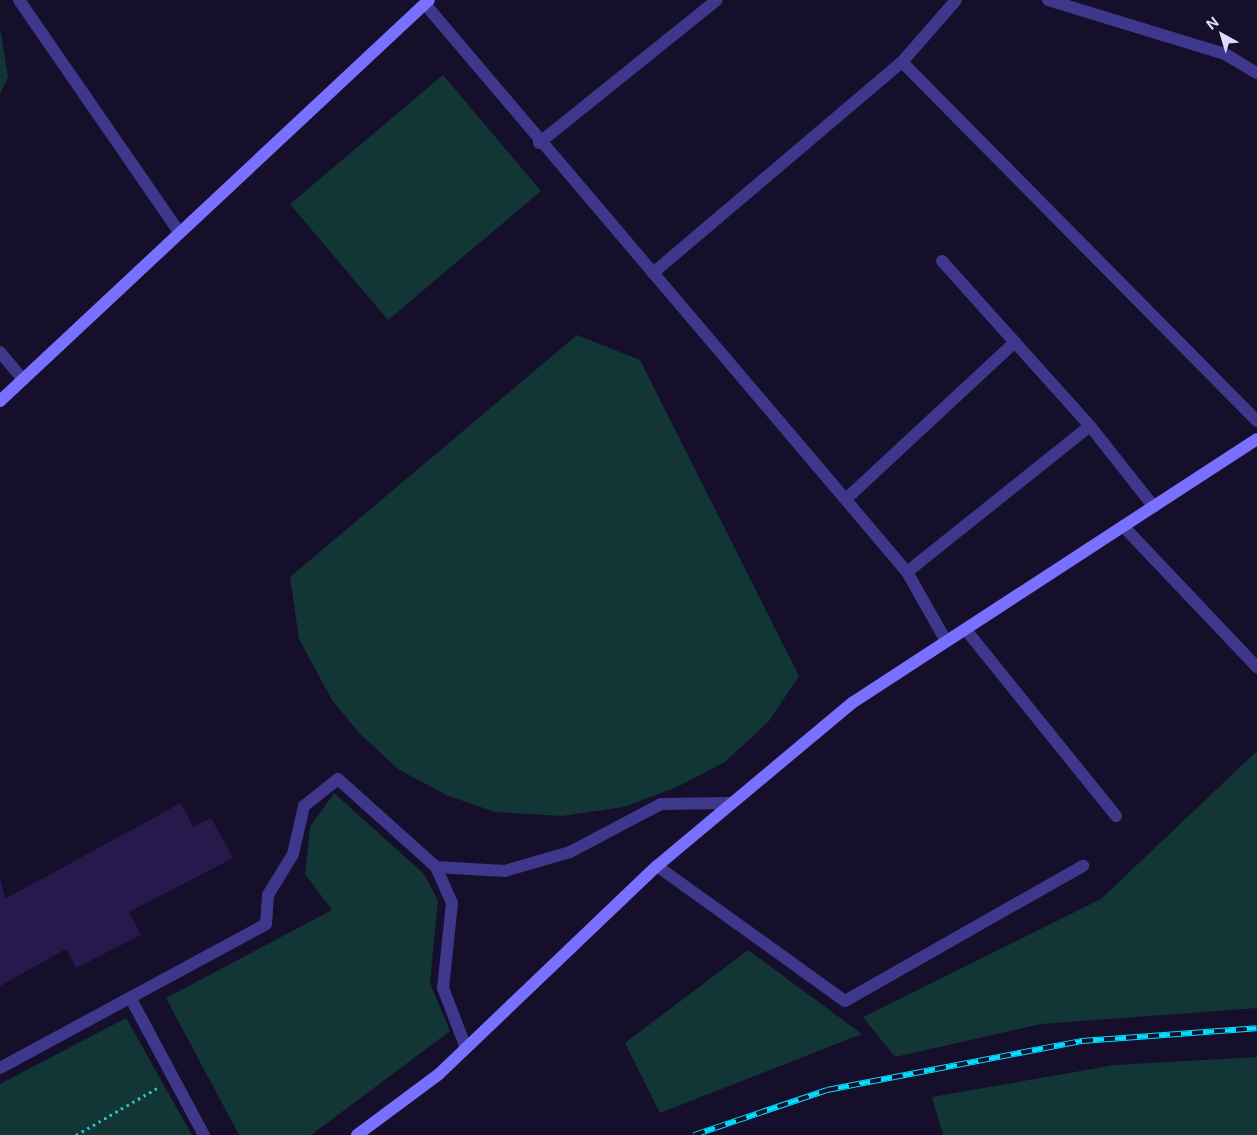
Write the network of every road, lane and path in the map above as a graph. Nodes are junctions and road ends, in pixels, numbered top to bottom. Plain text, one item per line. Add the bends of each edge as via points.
1 (19, 0) edge
2 (717, 0) edge
3 (956, 0) edge
4 (1048, 0) edge
5 (425, 1) edge
6 (902, 62) junction
7 (1257, 73) edge
8 (540, 143) junction
9 (179, 232) junction
10 (942, 261) dead end
11 (653, 273) junction
12 (1013, 344) junction
13 (0, 352) edge
14 (23, 379) junction
15 (0, 401) edge
16 (1257, 421) edge
17 (1090, 426) junction
18 (1257, 439) edge
19 (846, 499) junction
20 (1154, 507) junction
21 (1123, 526) junction
22 (906, 572) junction
23 (966, 630) junction
24 (946, 641) junction
25 (1257, 667) edge
26 (729, 803) junction
27 (1116, 816) dead end
28 (436, 866) junction
29 (657, 866) junction
30 (1083, 866) dead end
31 (131, 999) junction
32 (466, 1048) junction
33 (0, 1068) edge
34 (172, 1079) junction
35 (76, 1135) edge
36 (204, 1135) edge
37 (357, 1135) edge

1 - 9 street
2 - 8 street
3 - 6 street
4 - 7 street via 1225,54
5 - 8 street
5 - 9 street
6 - 11 street
6 - 16 street
8 - 11 street
9 - 14 street
10 - 12 street
11 - 19 street
12 - 17 street
12 - 19 street
13 - 14 street
14 - 15 street
17 - 20 street
17 - 22 street
18 - 20 street
19 - 22 street
20 - 21 street
21 - 23 street
21 - 25 street
22 - 24 street
23 - 24 street
23 - 27 street
24 - 26 street via 852,704
26 - 28 street via 661,804 570,852 505,871
26 - 29 street
28 - 31 street via 338,779 304,806 293,854 268,895 266,924
28 - 32 street via 452,902 443,988
29 - 30 street via 845,1001
29 - 32 street
31 - 33 street
31 - 34 street
32 - 37 street
34 - 35 path
34 - 36 street

